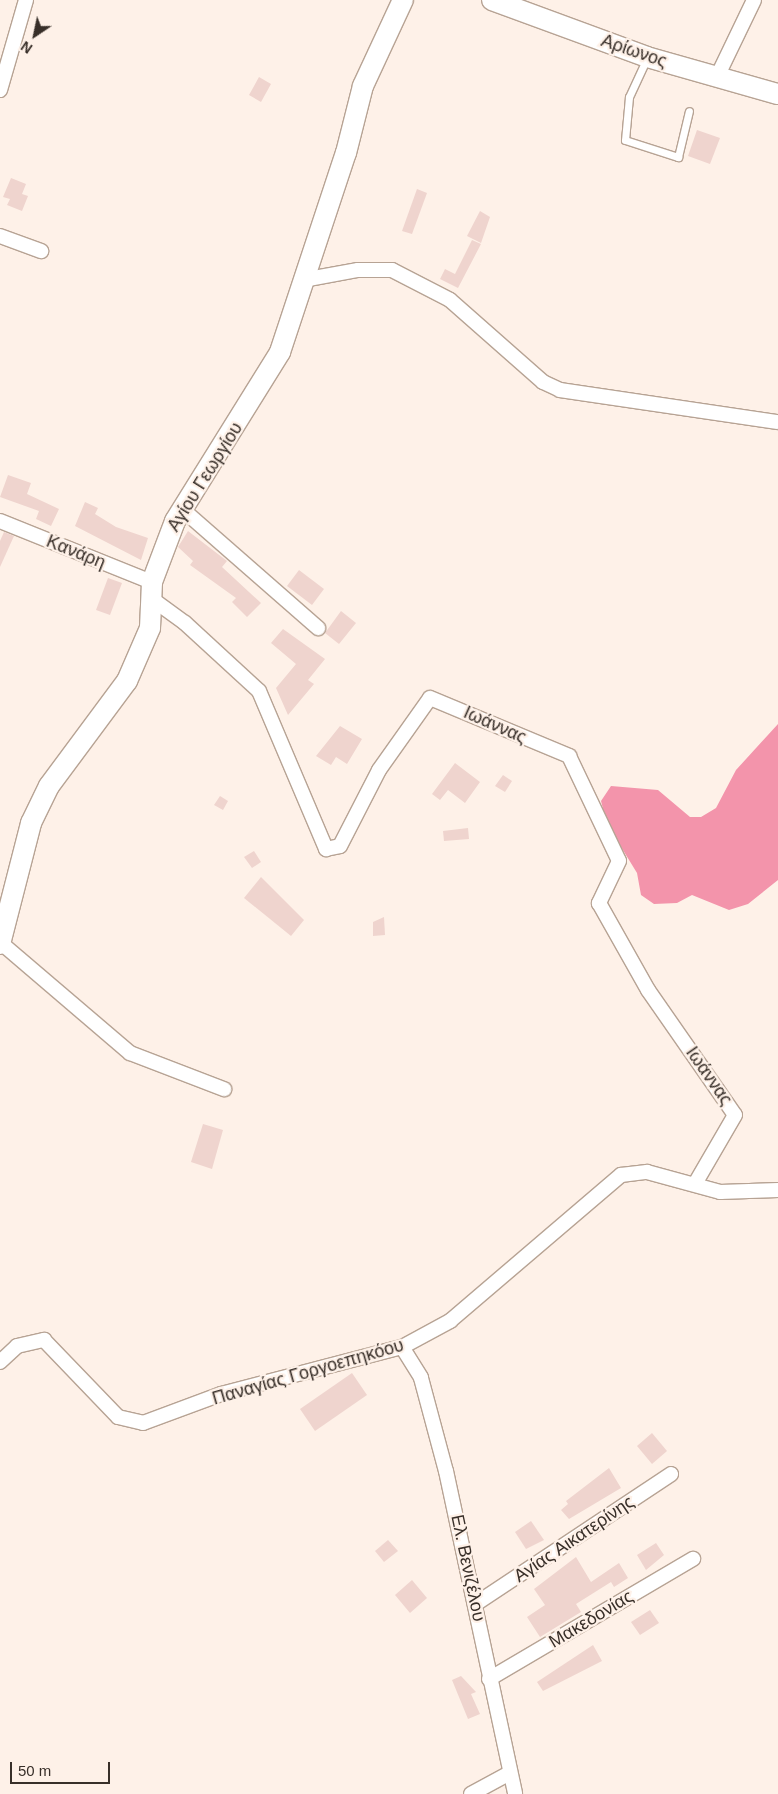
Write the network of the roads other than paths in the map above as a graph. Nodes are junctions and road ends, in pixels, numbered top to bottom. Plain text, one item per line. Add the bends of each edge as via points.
1 (26, 0) edge
2 (403, 0) edge
3 (492, 0) edge
4 (754, 0) edge
5 (647, 57) junction
6 (717, 77) junction
7 (0, 90) edge
8 (778, 94) edge
9 (689, 111) dead end
10 (0, 236) edge
11 (41, 251) dead end
12 (303, 280) junction
13 (778, 422) edge
14 (182, 509) junction
15 (0, 521) edge
16 (152, 591) junction
17 (318, 628) dead end
18 (0, 943) edge
19 (224, 1089) dead end
20 (696, 1182) junction
21 (778, 1190) edge
22 (402, 1347) junction
23 (0, 1362) edge
24 (671, 1474) dead end
25 (693, 1559) dead end
26 (477, 1603) junction
27 (489, 1679) junction
28 (508, 1774) junction
29 (471, 1794) edge
30 (515, 1794) edge

1 - 7 street
2 - 12 street, Αγίου Γεωργίου via 363,86
3 - 5 street, Αρίωνος
4 - 6 street
5 - 6 street, Αρίωνος
5 - 9 lane via 629,97 625,140 678,157
6 - 8 street, Αρίωνος
10 - 11 street
12 - 13 street via 358,270 392,270 450,300 543,382 560,390
12 - 14 street, Αγίου Γεωργίου via 280,352
14 - 16 street, Αγίου Γεωργίου via 160,553
14 - 17 street
15 - 16 street, Κανάρη
16 - 18 street, Αγίου Γεωργίου via 150,628 127,681 50,786 31,823
16 - 20 street, Ιωάννας via 260,691 326,849 340,846 379,770 430,698 570,756 619,861 599,903 648,990 735,1115
18 - 19 street via 130,1053
20 - 21 street, Παναγίας Γοργοεπηκόου via 720,1192
20 - 22 street, Παναγίας Γοργοεπηκόου via 647,1172 621,1175 450,1321
22 - 23 street, Παναγίας Γοργοεπηκόου via 221,1394 143,1423 118,1417 44,1340 17,1346
22 - 26 street, Ελ. Βενιζέλου via 421,1378
24 - 26 street, Αγίας Αικατερίνης
25 - 27 street, Μακεδονίας
26 - 27 street, Ελ. Βενιζέλου
27 - 28 street, Ελ. Βενιζέλου
28 - 29 street
28 - 30 street, Ελ. Βενιζέλου

